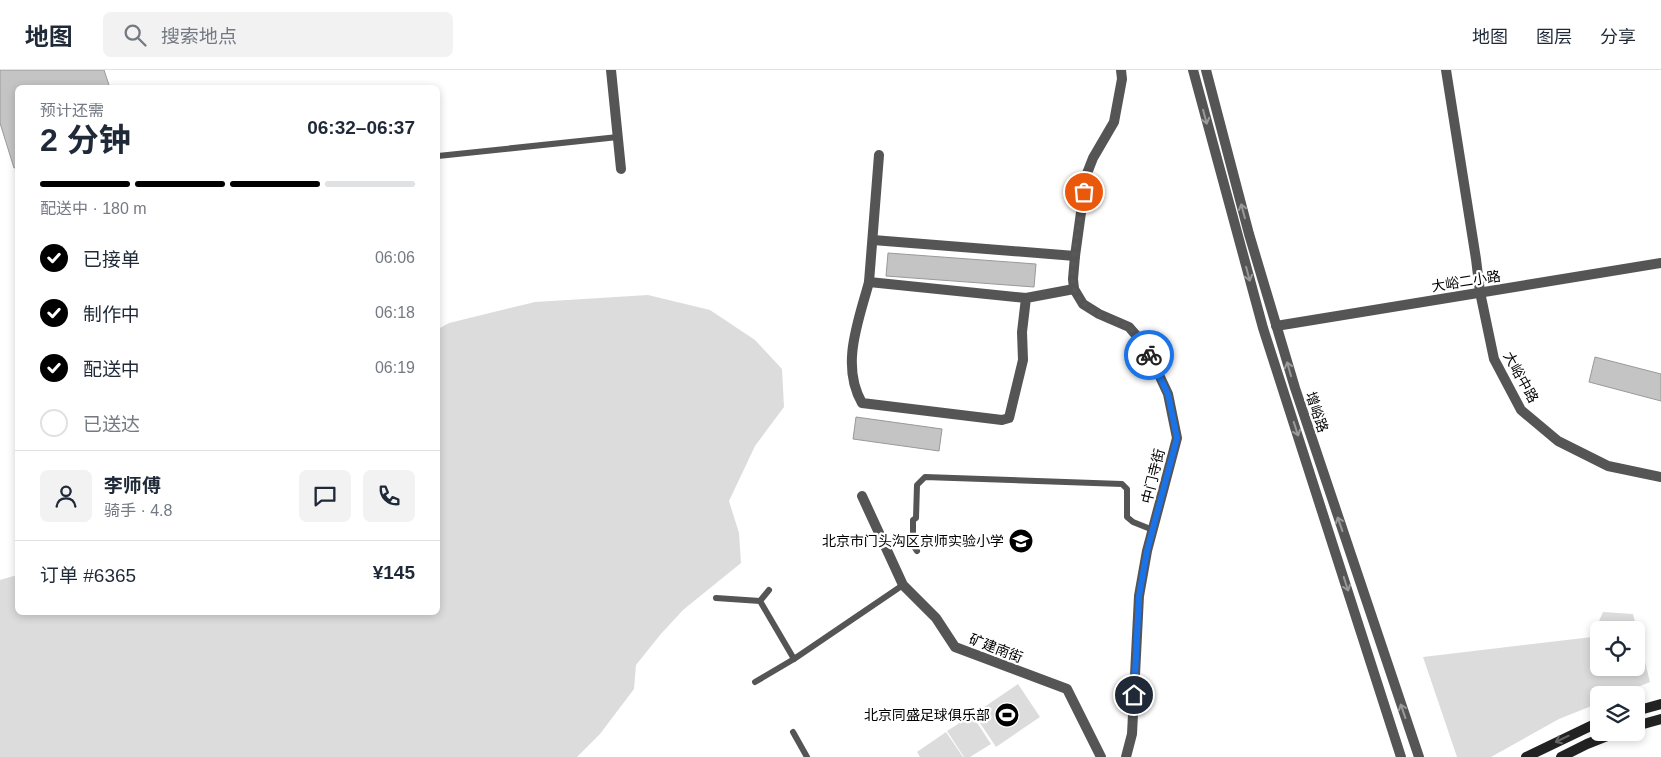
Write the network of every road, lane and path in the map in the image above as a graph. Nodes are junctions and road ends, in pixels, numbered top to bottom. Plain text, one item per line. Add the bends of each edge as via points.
1 (611, 70) edge
2 (1121, 70) edge
3 (1193, 70) edge
4 (1208, 70) edge
5 (1446, 70) edge
6 (618, 137) junction
7 (879, 155) dead end
8 (440, 156) edge
9 (621, 168) dead end
10 (873, 240) junction
11 (1075, 256) junction
12 (1661, 263) edge
13 (869, 282) junction
14 (1074, 289) junction
15 (1480, 292) junction
16 (1026, 298) junction
17 (1276, 326) junction
18 (1661, 476) edge
19 (862, 496) dead end
20 (1153, 530) junction
21 (916, 551) dead end
22 (903, 585) junction
23 (769, 590) dead end
24 (716, 598) dead end
25 (760, 601) junction
26 (794, 659) junction
27 (755, 682) dead end
28 (1661, 704) edge
29 (1645, 708) edge
30 (1661, 719) edge
31 (1645, 723) edge
32 (1590, 726) edge
33 (793, 732) dead end
34 (1594, 741) edge
35 (807, 757) edge
36 (1101, 757) edge
37 (1126, 757) edge
38 (1401, 757) edge
39 (1419, 757) edge
40 (1526, 757) edge
41 (1561, 757) edge

1 - 6 street
2 - 11 street via 1114,122 1086,176
3 -> 38 street, 增峪路 via 1263,328
17 -> 4 street, 增峪路
5 - 15 street, 大峪中路
6 - 8 lane
6 - 9 street
7 - 10 street
10 - 11 street
10 - 13 street
11 - 14 street
12 - 15 street, 大峪二小路
13 - 16 street
13 - 16 street via 853,344 856,393 862,403 1002,420 1009,418 1023,360
14 - 16 street
14 - 20 street, 中门寺街 via 1083,304 1129,327 1142,342 1168,394 1177,438
15 - 17 street, 大峪二小路
15 - 18 street, 大峪中路 via 1494,359 1520,410 1558,442 1608,466
39 -> 17 street, 增峪路
19 - 22 street, 矿建南街
20 - 21 lane via 1128,517 1127,490 1122,484 925,478 917,485 916,518 913,520
20 - 37 street, 中门寺街 via 1139,596 1132,734
22 - 26 lane
22 - 36 street, 矿建南街 via 936,618 955,647 1067,689
23 - 25 lane
24 - 25 lane
25 - 26 lane
26 - 27 lane
28 - 29 main road
30 - 31 main road
32 -> 40 main road
33 - 35 lane
34 - 41 main road

